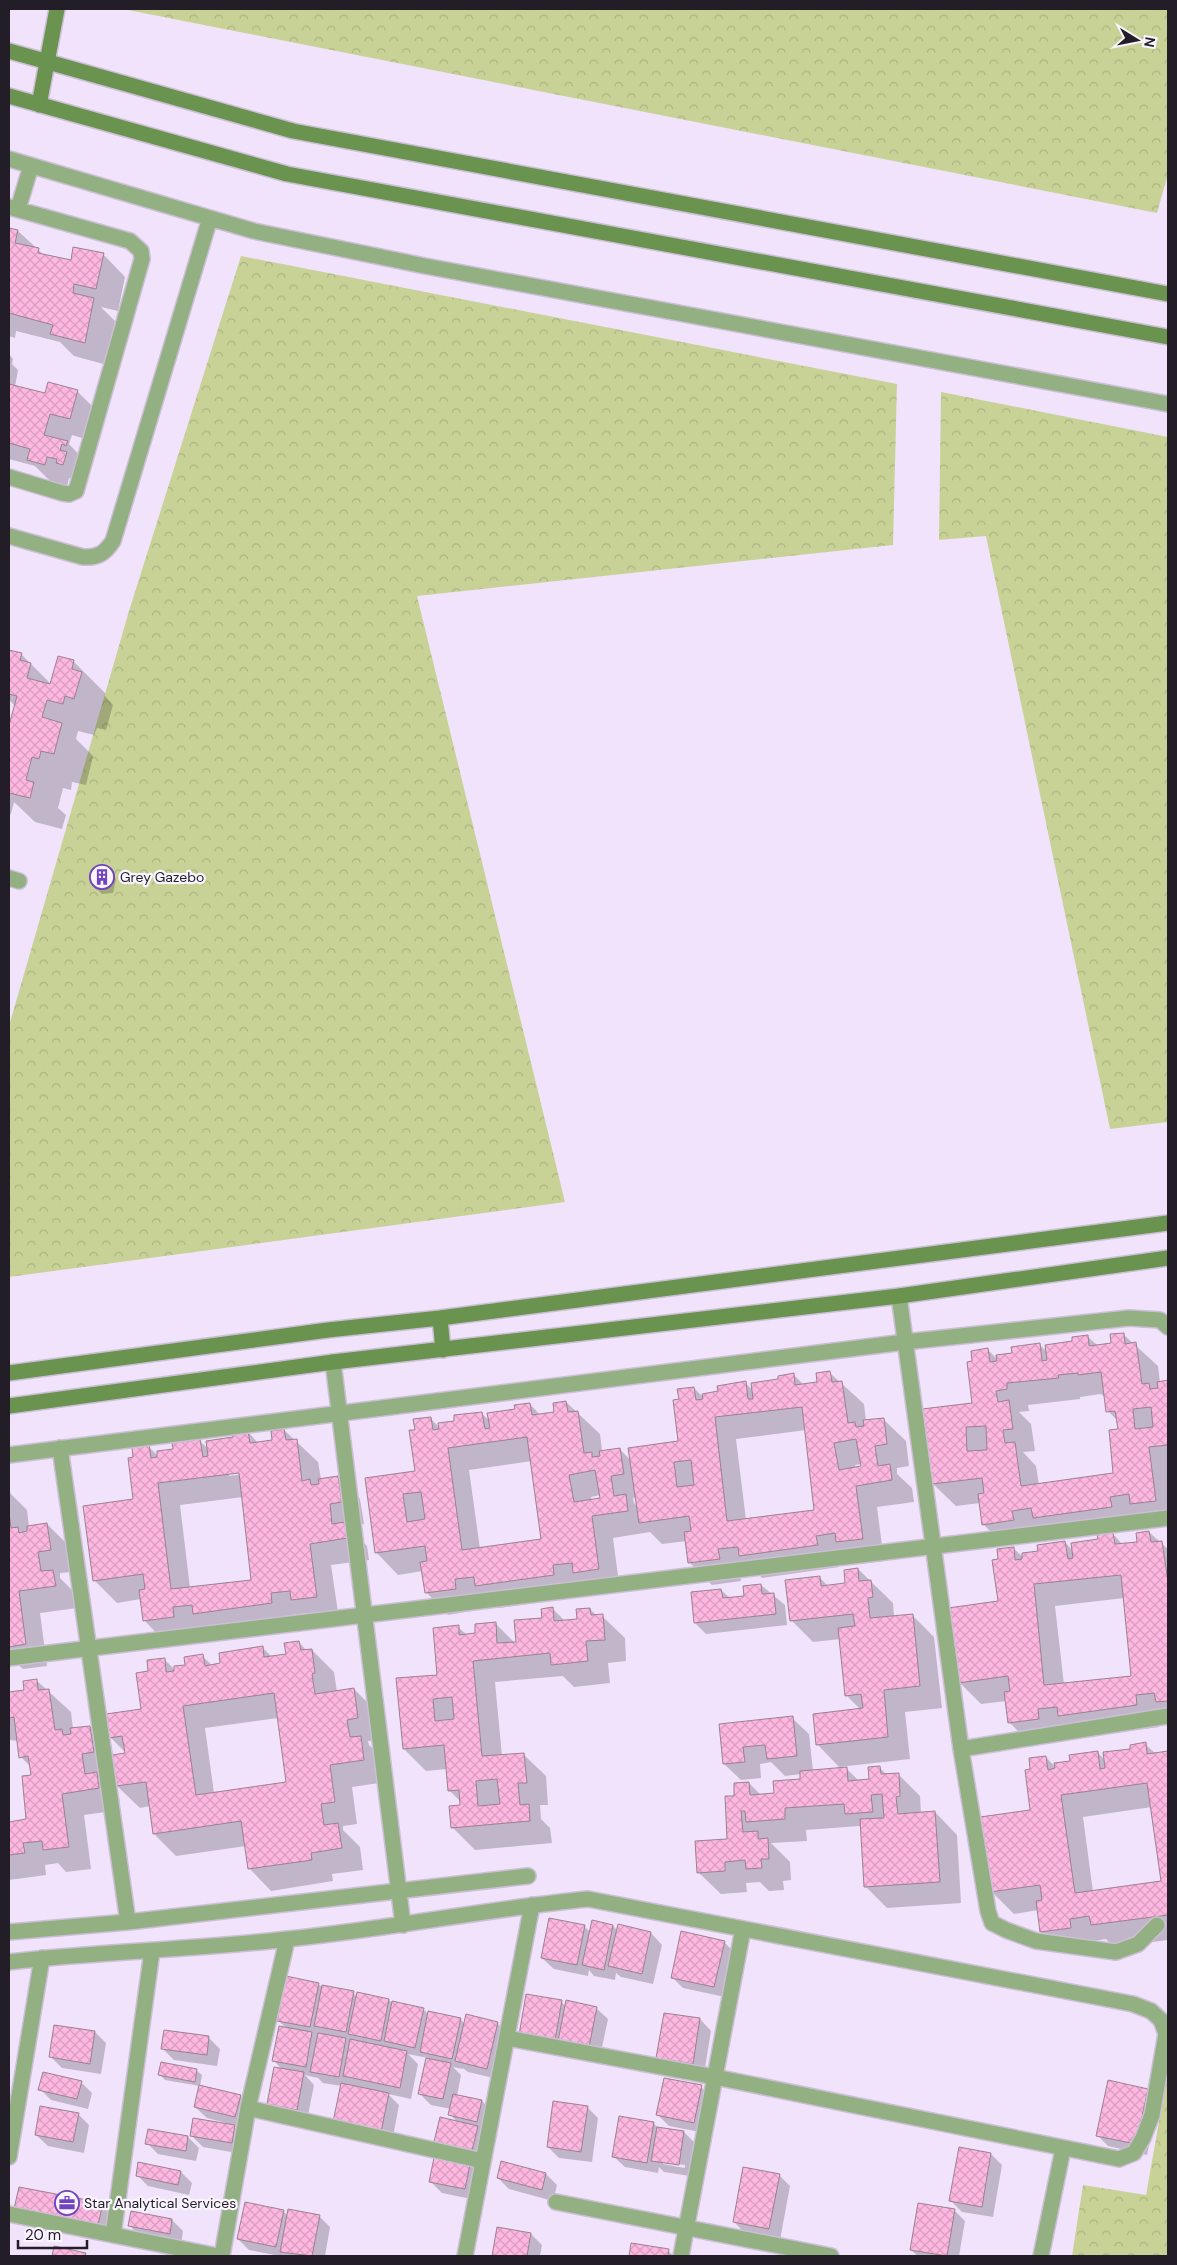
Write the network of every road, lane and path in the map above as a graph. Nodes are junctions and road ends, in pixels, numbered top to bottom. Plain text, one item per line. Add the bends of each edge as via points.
1 (57, 9) edge
2 (9, 51) edge
3 (47, 63) junction
4 (9, 96) edge
5 (39, 105) junction
6 (9, 159) edge
7 (31, 166) junction
8 (14, 208) edge
9 (210, 218) junction
10 (1168, 294) edge
11 (1168, 337) edge
12 (1168, 404) edge
13 (9, 477) edge
14 (9, 536) edge
15 (1168, 1223) edge
16 (1168, 1258) edge
17 (899, 1296) junction
18 (440, 1318) junction
19 (1168, 1327) edge
20 (905, 1342) junction
21 (443, 1350) junction
22 (333, 1362) junction
23 (9, 1373) edge
24 (9, 1406) edge
25 (340, 1413) junction
26 (60, 1448) junction
27 (9, 1454) edge
28 (1168, 1518) edge
29 (933, 1546) junction
30 (365, 1615) junction
31 (90, 1648) junction
32 (9, 1658) edge
33 (1168, 1716) edge
34 (961, 1748) junction
35 (528, 1876) dead end
36 (399, 1890) junction
37 (532, 1905) junction
38 (128, 1922) junction
39 (403, 1925) junction
40 (1157, 1925) dead end
41 (743, 1929) junction
42 (9, 1932) edge
43 (287, 1940) junction
44 (152, 1951) junction
45 (42, 1958) junction
46 (9, 1962) edge
47 (507, 2038) junction
48 (715, 2076) junction
49 (248, 2108) junction
50 (1062, 2149) junction
51 (9, 2158) edge
52 (484, 2161) junction
53 (556, 2202) dead end
54 (9, 2214) edge
55 (687, 2228) junction
56 (113, 2235) junction
57 (220, 2256) edge
58 (465, 2256) edge
59 (681, 2256) edge
60 (831, 2256) edge
61 (1041, 2256) edge

1 - 3 street
2 - 3 street
3 - 5 street
3 - 10 street via 292,131
4 - 5 street
5 - 11 street via 287,174
6 - 7 street
7 - 8 street
7 - 9 street
8 - 13 street via 130,242 141,251 142,259 76,490 70,494 62,493
9 - 12 street via 254,231 425,266
9 - 14 street via 113,542 106,552 94,558
15 - 18 street
16 - 17 street
17 - 20 street
17 - 21 street
18 - 21 street
18 - 23 street
19 - 20 street via 1155,1319 1129,1318
20 - 25 street
20 - 29 street
21 - 22 street
22 - 24 street
22 - 25 street
25 - 26 street
25 - 30 street
26 - 27 street
26 - 31 street
28 - 29 street
29 - 30 street
29 - 34 street
30 - 31 street
30 - 36 street
31 - 32 street
31 - 38 street
33 - 34 street
34 - 40 street via 992,1923 1036,1940 1116,1952 1138,1944
35 - 36 street
36 - 38 street
36 - 39 street
37 - 39 street
37 - 41 street via 588,1899
37 - 47 street
38 - 42 street
39 - 43 street
41 - 48 street
41 - 50 street via 1124,2002 1151,2011 1161,2020 1166,2034 1152,2115 1144,2138 1134,2153 1119,2159
43 - 44 street
43 - 49 street
44 - 45 street
44 - 56 street
45 - 46 street
45 - 51 street
47 - 48 street
47 - 52 street
48 - 50 street
48 - 55 street
49 - 52 street
49 - 57 street
50 - 61 street
52 - 58 street
53 - 55 street
54 - 56 street
55 - 59 street
55 - 60 street
56 - 57 street

